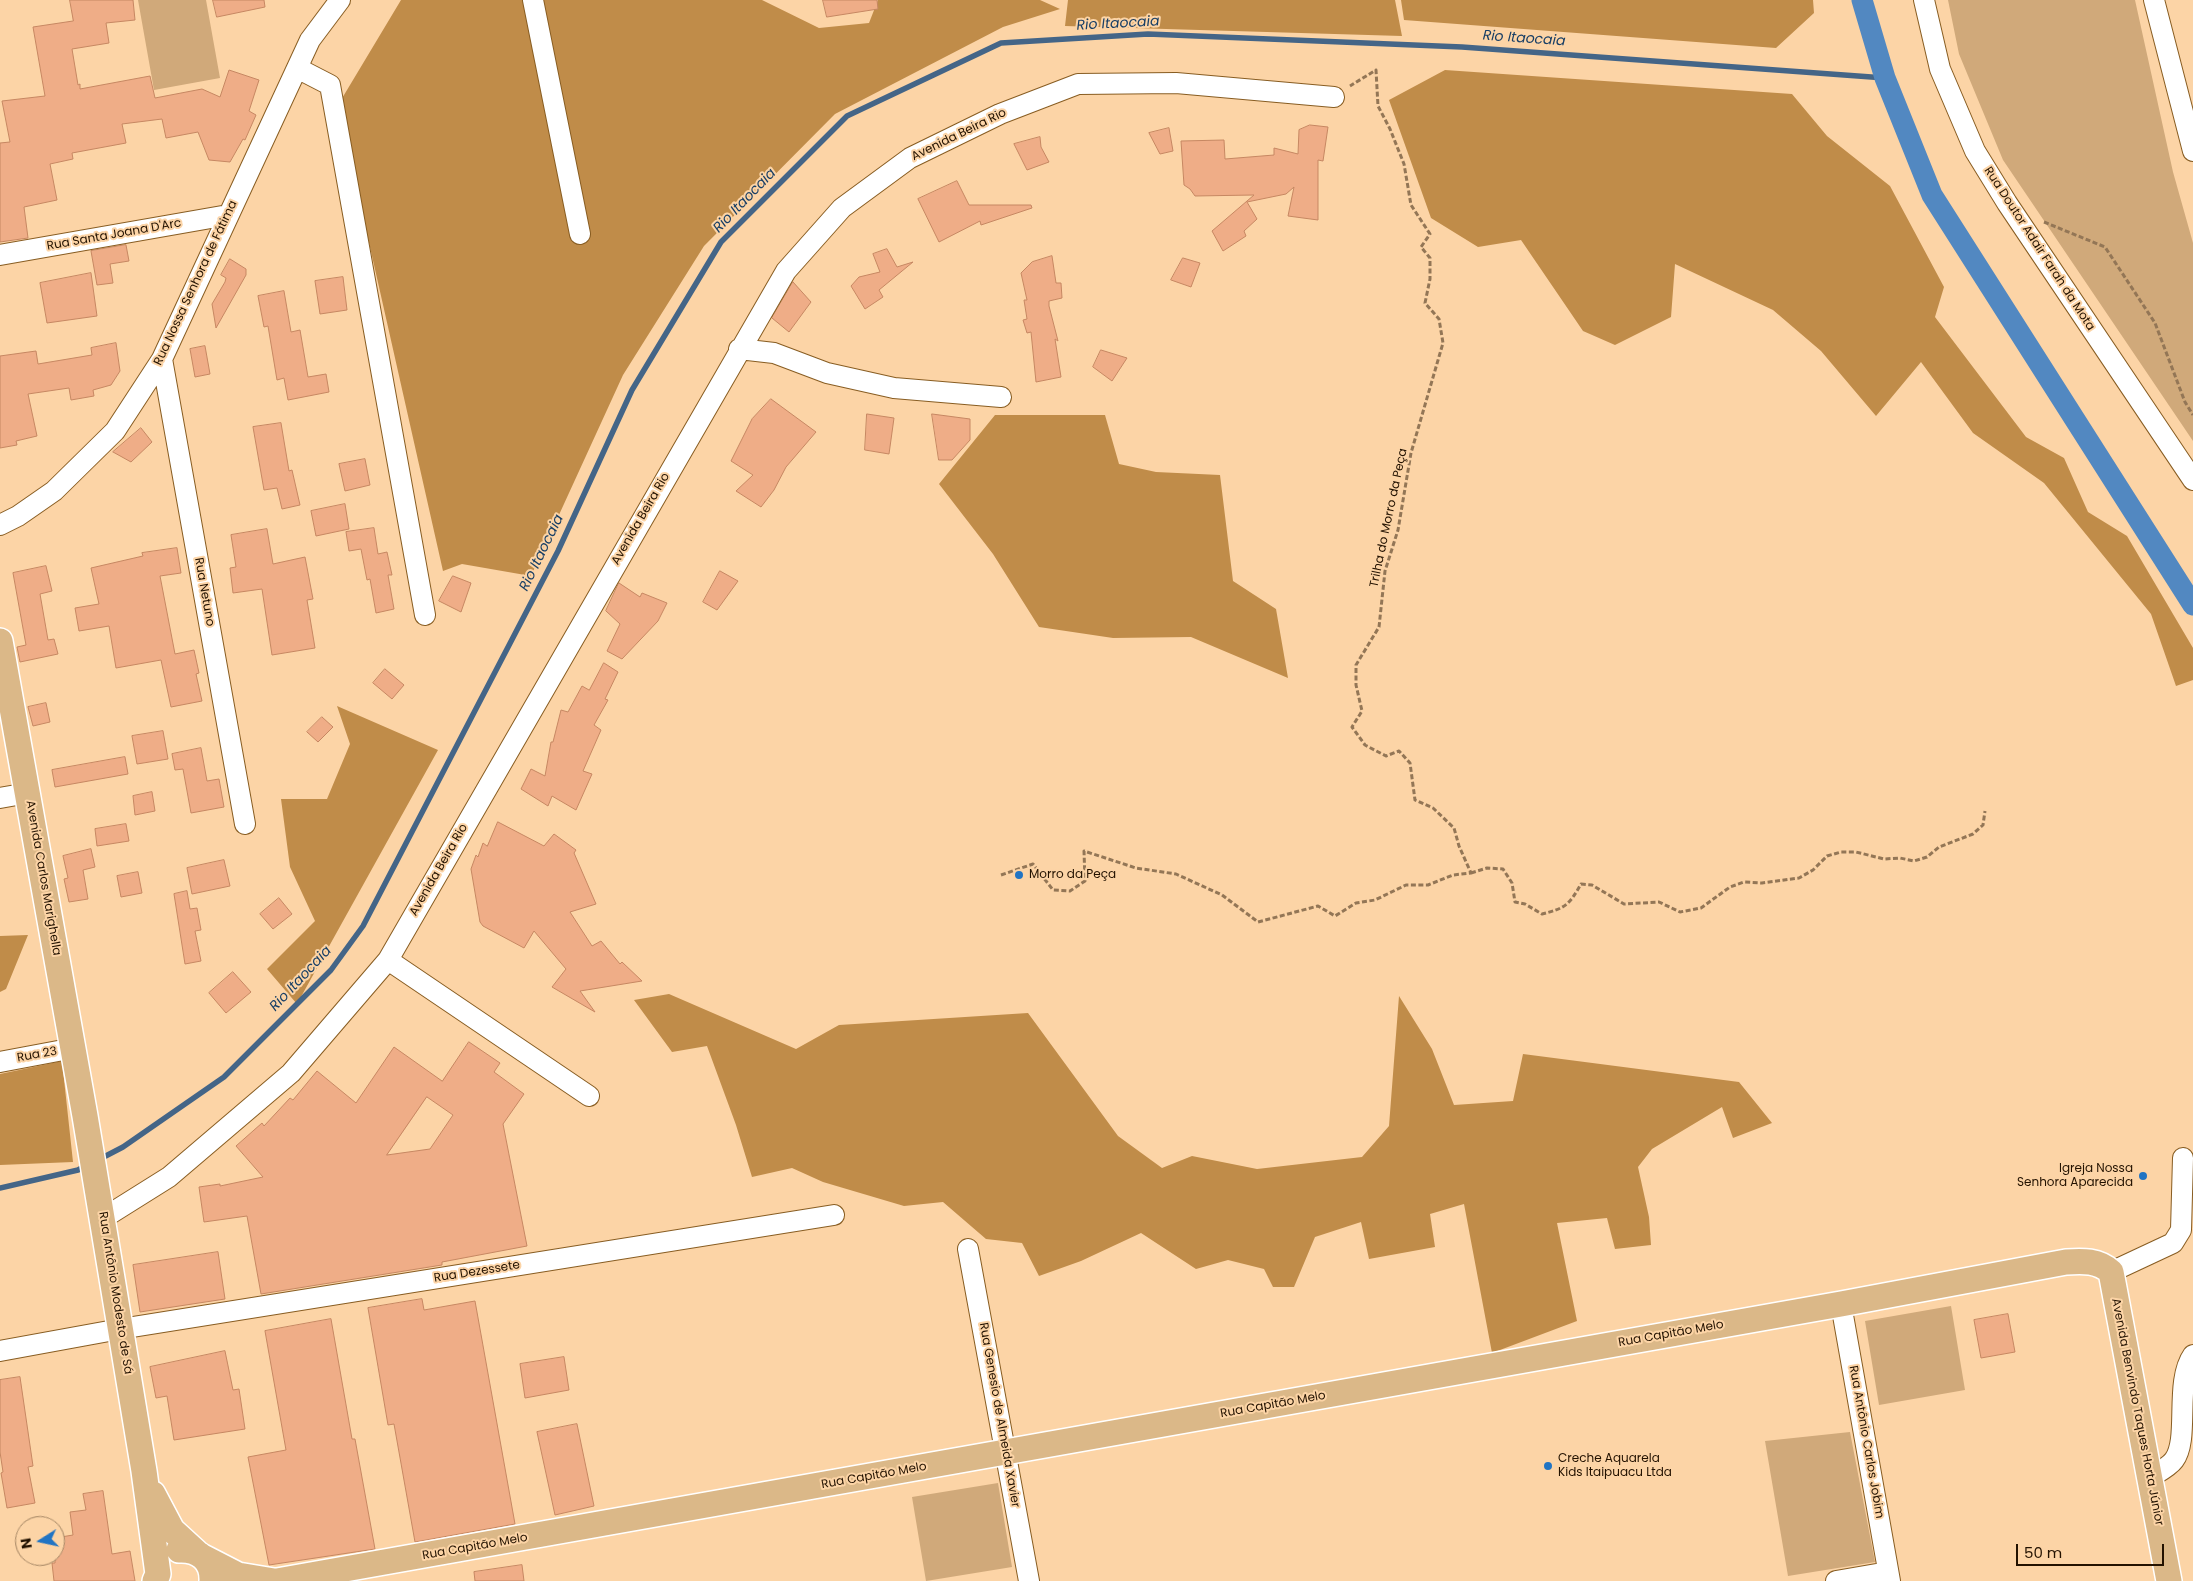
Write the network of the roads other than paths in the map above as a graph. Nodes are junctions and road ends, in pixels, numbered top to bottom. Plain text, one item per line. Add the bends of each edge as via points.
1 (340, 0) edge
2 (533, 0) edge
3 (1924, 0) edge
4 (2154, 0) edge
5 (297, 68) junction
6 (1334, 97) road end
7 (2193, 151) edge
8 (228, 216) junction
9 (580, 234) dead end
10 (0, 255) edge
11 (739, 348) junction
12 (162, 360) junction
13 (1001, 397) dead end
14 (2193, 480) edge
15 (0, 525) edge
16 (425, 616) dead end
17 (0, 641) edge
18 (28, 793) junction
19 (0, 798) edge
20 (245, 824) dead end
21 (388, 960) junction
22 (74, 1048) junction
23 (0, 1062) edge
24 (589, 1096) dead end
25 (85, 1116) joint
26 (2183, 1158) dead end
27 (100, 1208) junction
28 (834, 1215) dead end
29 (968, 1249) dead end
30 (2111, 1272) junction
31 (1841, 1304) junction
32 (120, 1329) junction
33 (0, 1351) edge
34 (2193, 1355) edge
35 (1006, 1453) junction
36 (144, 1471) junction
37 (2149, 1478) junction
38 (199, 1554) junction
39 (1889, 1576) edge
40 (157, 1579) edge
41 (212, 1581) edge
42 (276, 1581) edge
43 (1029, 1581) edge
44 (1836, 1581) edge
45 (2168, 1581) edge

1 - 5 street, Rua Nossa Senhora de Fátima via 310,40
2 - 9 street
3 - 14 street, Rua Doutor Adair Farah da Mota via 1940,69 1975,151
4 - 7 street
5 - 8 street, Rua Nossa Senhora de Fátima
5 - 16 street via 330,85
6 - 11 street, Avenida Beira Rio via 1176,83 1078,84 1000,114 910,158 842,208 786,271
8 - 10 street, Rua Santa Joana D'Arc
8 - 12 street, Rua Nossa Senhora de Fátima
11 - 13 street via 774,353 827,373 894,388
11 - 21 street, Avenida Beira Rio
12 - 15 street, Rua Nossa Senhora de Fátima via 115,431 54,491
12 - 20 street, Rua Netuno
17 - 18 main road, Avenida Carlos Marighella
18 - 19 street
18 - 22 main road, Avenida Carlos Marighella
21 - 24 street
21 - 27 street, Avenida Beira Rio via 292,1073 168,1177
22 - 23 street, Rua 23
22 - 25 main road, Avenida Carlos Marighella
25 - 27 main road, Rua Antônio Modesto de Sá
26 - 30 street via 2181,1230 2173,1243
27 - 32 main road, Rua Antônio Modesto de Sá
28 - 32 street, Rua Dezessete
29 - 35 street, Rua Genesio de Almeida Xavier
30 - 31 main road, Rua Capitão Melo via 2103,1265 2087,1261 2066,1262
30 - 37 main road, Avenida Benvindo Taques Horta Júnior
31 - 35 main road, Rua Capitão Melo
31 - 39 street, Rua Antônio Carlos Jobim
32 - 33 street, Rua Dezessete
32 - 36 main road, Rua Antônio Modesto de Sá
34 - 37 street via 2188,1362 2182,1400 2180,1448 2174,1461
35 - 42 main road, Rua Capitão Melo
35 - 43 street, Rua Genesio de Almeida Xavier
36 - 38 main road, Rua Antônio Modesto de Sá via 168,1522
36 - 40 main road, Rua Antônio Modesto de Sá
37 - 45 main road, Avenida Benvindo Taques Horta Júnior
38 - 40 main road via 179,1550 171,1553
38 - 41 main road via 212,1571
38 - 42 main road, Rua Capitão Melo via 238,1575
39 - 44 street

